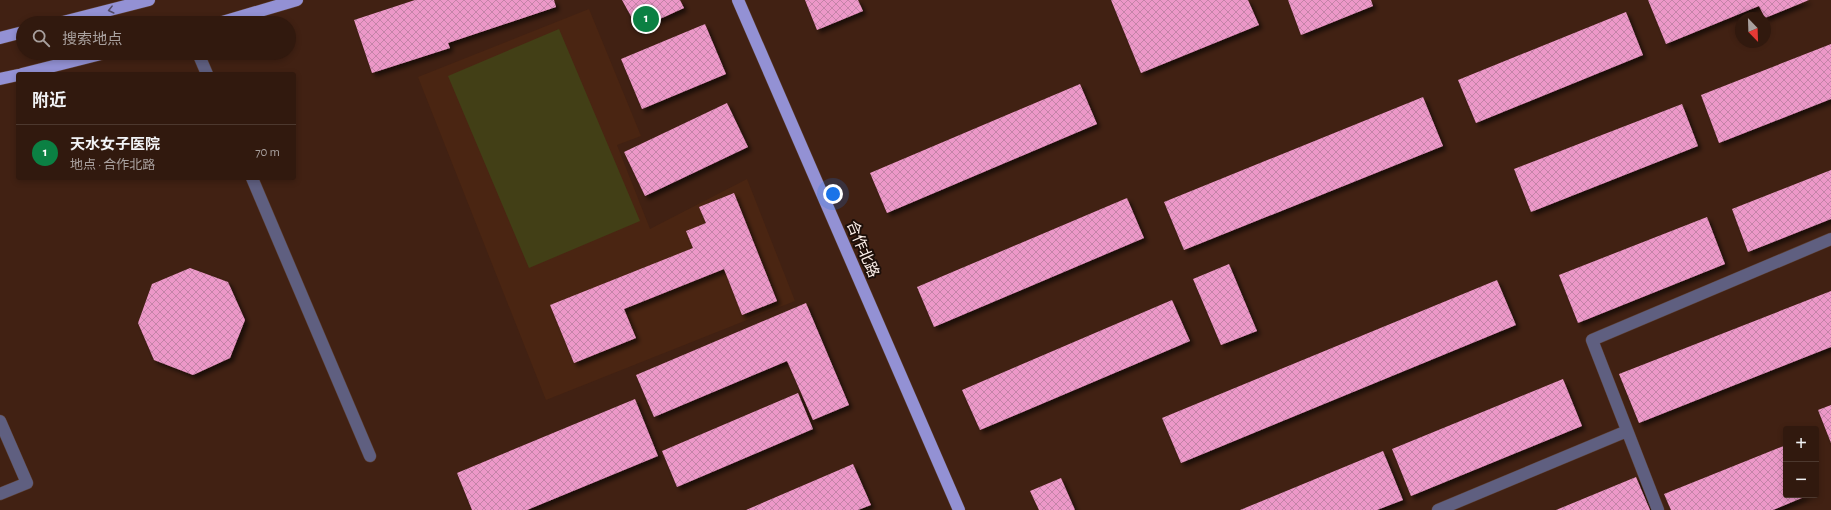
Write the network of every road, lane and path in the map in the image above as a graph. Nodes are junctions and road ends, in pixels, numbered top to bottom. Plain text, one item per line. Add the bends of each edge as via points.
1 (149, 0) edge
2 (297, 0) edge
3 (738, 0) edge
4 (86, 16) edge
5 (242, 16) edge
6 (16, 34) edge
7 (0, 38) edge
8 (77, 60) edge
9 (201, 60) edge
10 (30, 72) edge
11 (206, 72) edge
12 (16, 76) edge
13 (0, 80) edge
14 (253, 180) edge
15 (1831, 239) edge
16 (0, 421) edge
17 (1627, 430) junction
18 (370, 456) dead end
19 (0, 494) edge
20 (959, 510) edge
21 (1438, 510) edge
22 (1658, 510) edge

1 -> 4 main road
2 - 5 main road
3 - 20 main road, 合作北路
6 - 7 main road
8 - 10 main road
9 - 11 street
12 - 13 main road
14 - 18 street
15 - 17 street via 1592,340
16 - 19 street via 27,483
17 - 21 street
17 - 22 street

